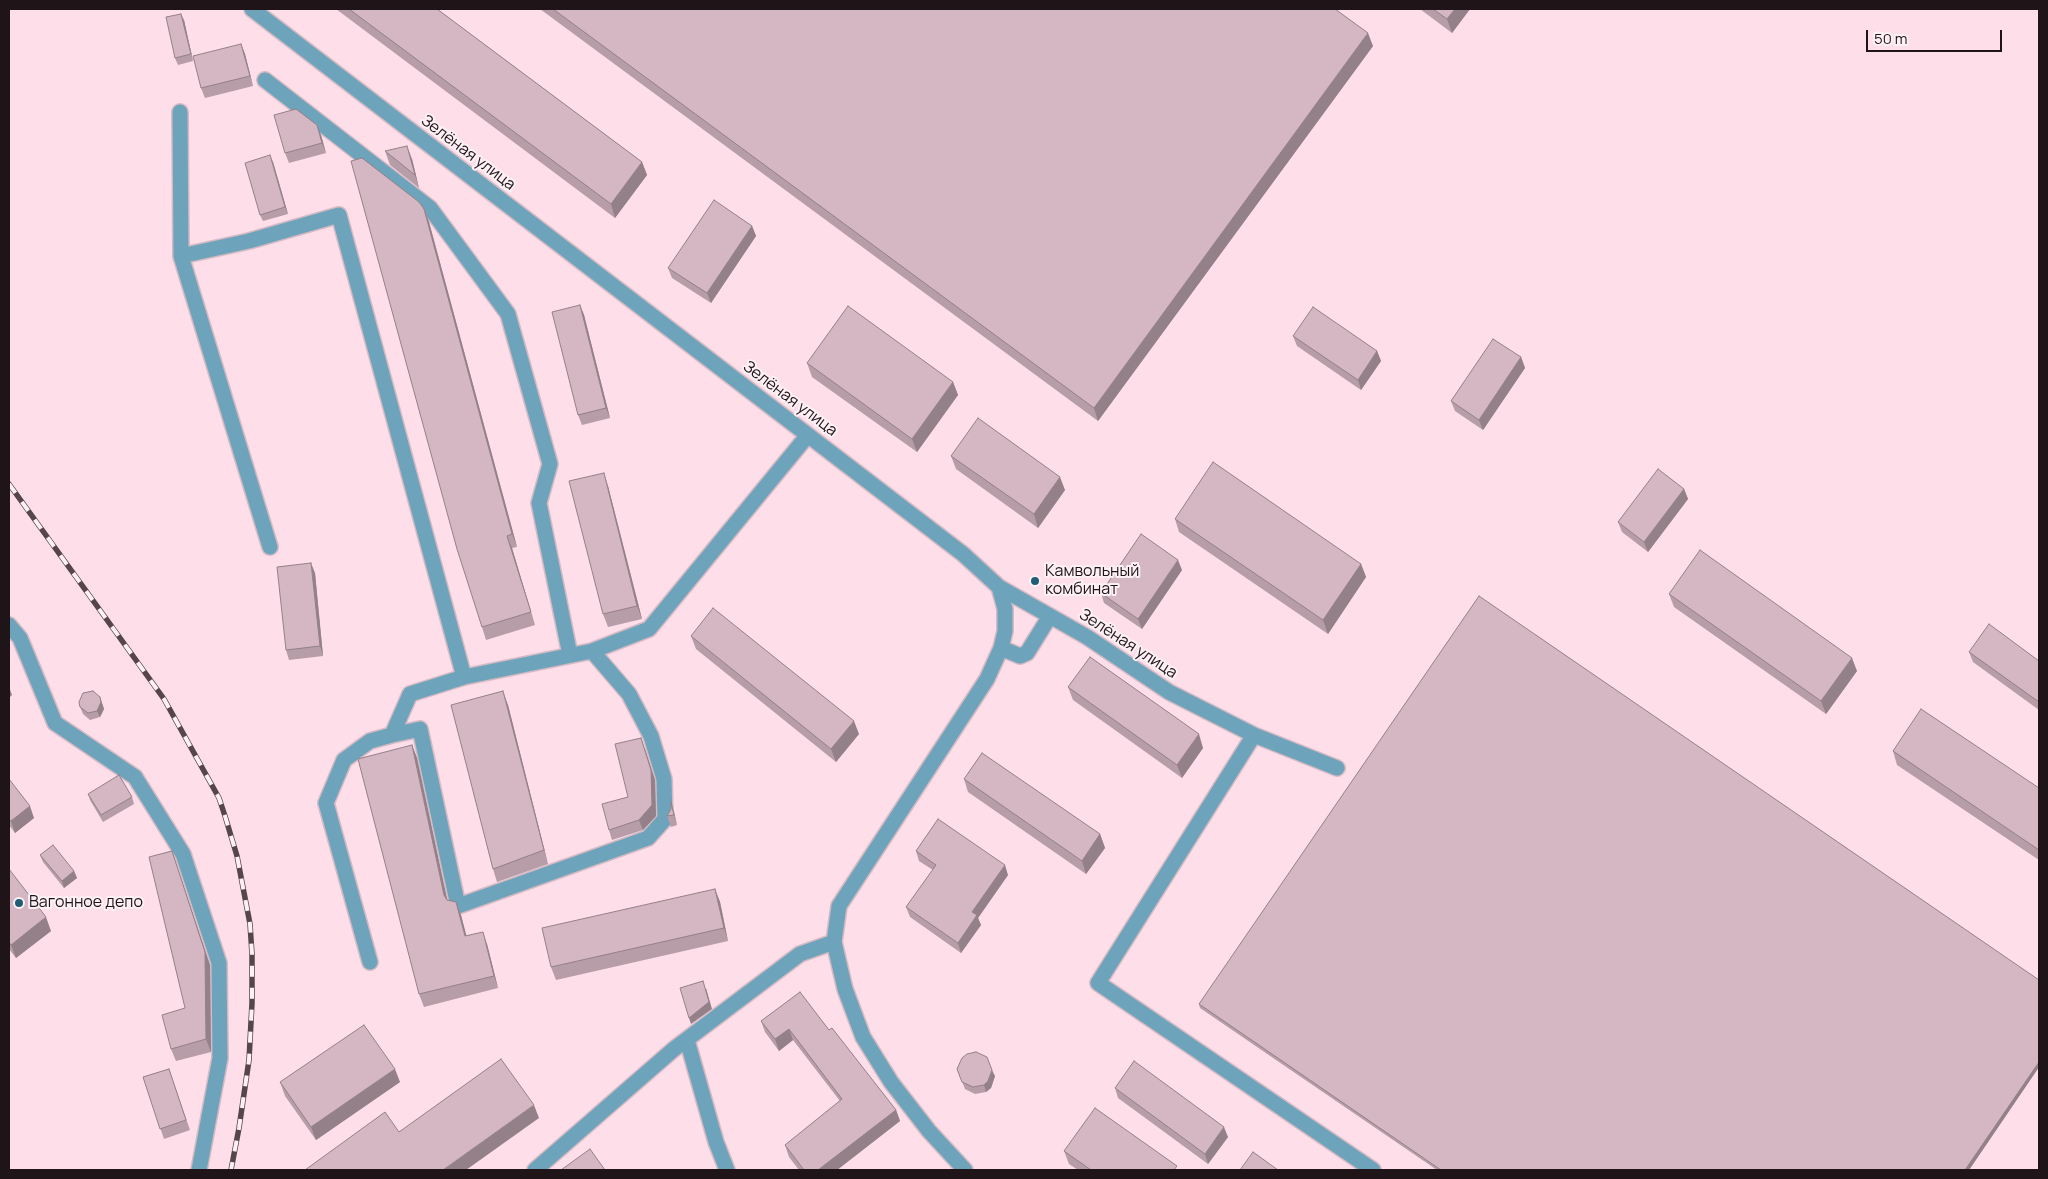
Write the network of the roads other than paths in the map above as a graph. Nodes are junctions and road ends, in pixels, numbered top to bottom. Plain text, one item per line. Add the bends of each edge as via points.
1 (252, 9) edge
2 (265, 80) dead end
3 (180, 112) dead end
4 (181, 256) junction
5 (808, 436) junction
6 (270, 547) dead end
7 (999, 587) junction
8 (1050, 616) junction
9 (9, 625) edge
10 (1001, 648) junction
11 (592, 651) junction
12 (570, 655) junction
13 (464, 677) junction
14 (392, 734) junction
15 (1254, 734) junction
16 (1337, 768) dead end
17 (834, 942) junction
18 (370, 962) dead end
19 (687, 1040) junction
20 (199, 1170) edge
21 (536, 1170) edge
22 (727, 1170) edge
23 (965, 1170) edge
24 (1373, 1170) edge

1 - 5 street, Зелёная улица
2 - 12 street via 430,208 508,314 550,464 539,503
3 - 4 street
4 - 6 street
4 - 13 street via 339,216
5 - 7 street, Зелёная улица via 963,554
5 - 11 street via 649,629
7 - 8 street, Зелёная улица
7 - 10 street via 1006,609
8 - 10 street via 1027,653 1020,656
8 - 15 street, Зелёная улица via 1170,692
9 - 20 street via 20,638 55,722 135,776 183,854 218,964 220,1058
10 - 17 street via 987,679 839,906
11 - 12 street
11 - 14 street via 629,694 651,736 664,778 665,819 648,838 458,906 420,729
12 - 13 street
13 - 14 street via 410,694
14 - 18 street via 370,741 344,760 326,804
15 - 16 street, Зелёная улица
15 - 24 street via 1098,983
17 - 19 street via 800,954
17 - 23 street via 845,989 863,1037 891,1082 929,1132
19 - 21 street
19 - 22 street

